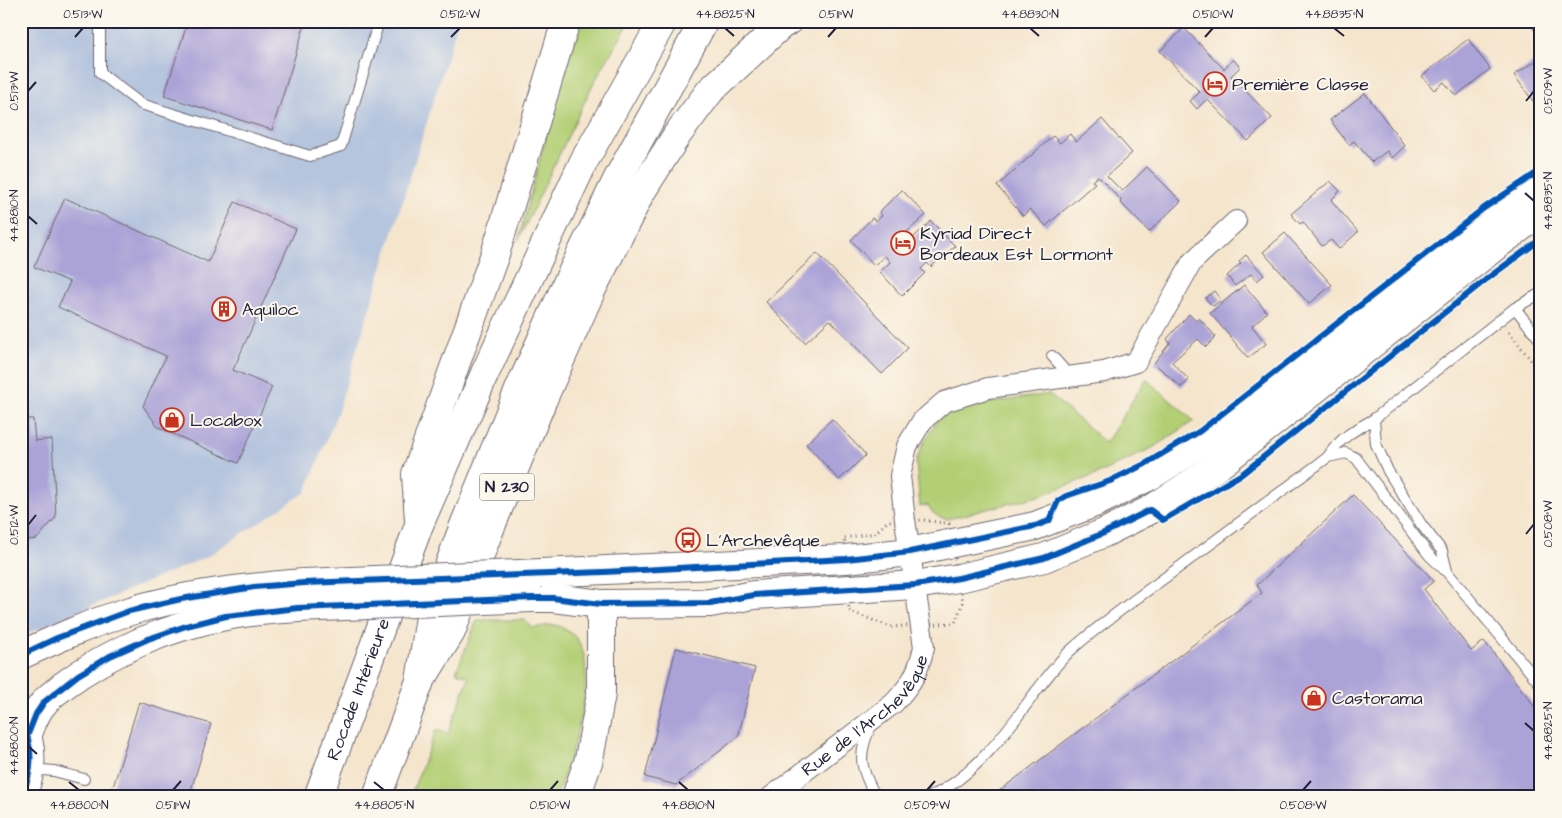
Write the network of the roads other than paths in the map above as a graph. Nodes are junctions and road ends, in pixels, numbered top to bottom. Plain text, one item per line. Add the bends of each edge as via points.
1 (100, 21) edge
2 (379, 21) edge
3 (566, 21) edge
4 (663, 21) edge
5 (704, 21) edge
6 (788, 21) edge
7 (1541, 186) edge
8 (1541, 212) edge
9 (1236, 221) dead end
10 (1541, 293) edge
11 (1515, 308) junction
12 (1541, 341) edge
13 (1052, 356) dead end
14 (1070, 376) junction
15 (1374, 419) junction
16 (1328, 457) junction
17 (419, 525) junction
18 (910, 552) junction
19 (1447, 572) junction
20 (568, 573) junction
21 (916, 585) junction
22 (536, 586) junction
23 (301, 595) junction
24 (601, 604) junction
25 (21, 655) edge
26 (420, 681) junction
27 (1541, 685) edge
28 (874, 718) junction
29 (25, 727) edge
30 (30, 768) junction
31 (84, 779) dead end
32 (21, 796) edge
33 (318, 797) edge
34 (377, 797) edge
35 (576, 797) edge
36 (771, 797) edge
37 (876, 797) edge
38 (930, 797) edge

1 - 2 lane via 100,73 141,104 310,156 341,146
3 - 17 main road via 496,251 416,474
4 - 17 main road, Rocade Intérieure via 584,161
5 - 26 main road, N 230 via 617,180 519,390 430,617
6 - 26 main road, N 230 via 710,91 641,192 542,399 451,632
7 - 18 main road via 1520,197 1203,443 1148,477 1097,502 1035,526
8 - 21 main road via 1218,466 1150,510 1044,558
9 - 14 street, Rue de l'Archevêque via 1192,262 1136,362 1104,372
10 - 11 lane
11 - 12 lane
11 - 15 lane
13 - 14 lane
14 - 18 street, Rue de l'Archevêque via 988,388 944,402 922,421 907,446 900,476
15 - 16 lane via 1334,446
15 - 19 lane via 1376,444 1388,471 1421,524 1442,550
16 - 19 lane via 1346,453 1356,458 1429,555
16 - 38 lane via 1070,651 970,770
17 - 33 main road, Rocade Intérieure
18 - 20 main road via 846,559
18 - 21 street, Rue de l'Archevêque
19 - 27 lane
20 - 22 main road
20 - 24 main road via 584,582 598,596
21 - 24 main road via 754,595 710,603
21 - 28 street, Rue de l'Archevêque via 924,646 920,666 910,686
22 - 23 main road, bridge
22 - 24 main road via 553,598
23 - 25 main road via 217,592 129,611 56,638
23 - 29 main road via 186,626 110,656 78,675 44,702
24 - 35 main road via 601,694 589,759
26 - 34 main road, N 230
28 - 36 street, Rue de l'Archevêque
28 - 37 lane via 863,742 861,761
29 - 30 main road via 31,751
30 - 31 lane
30 - 32 main road

